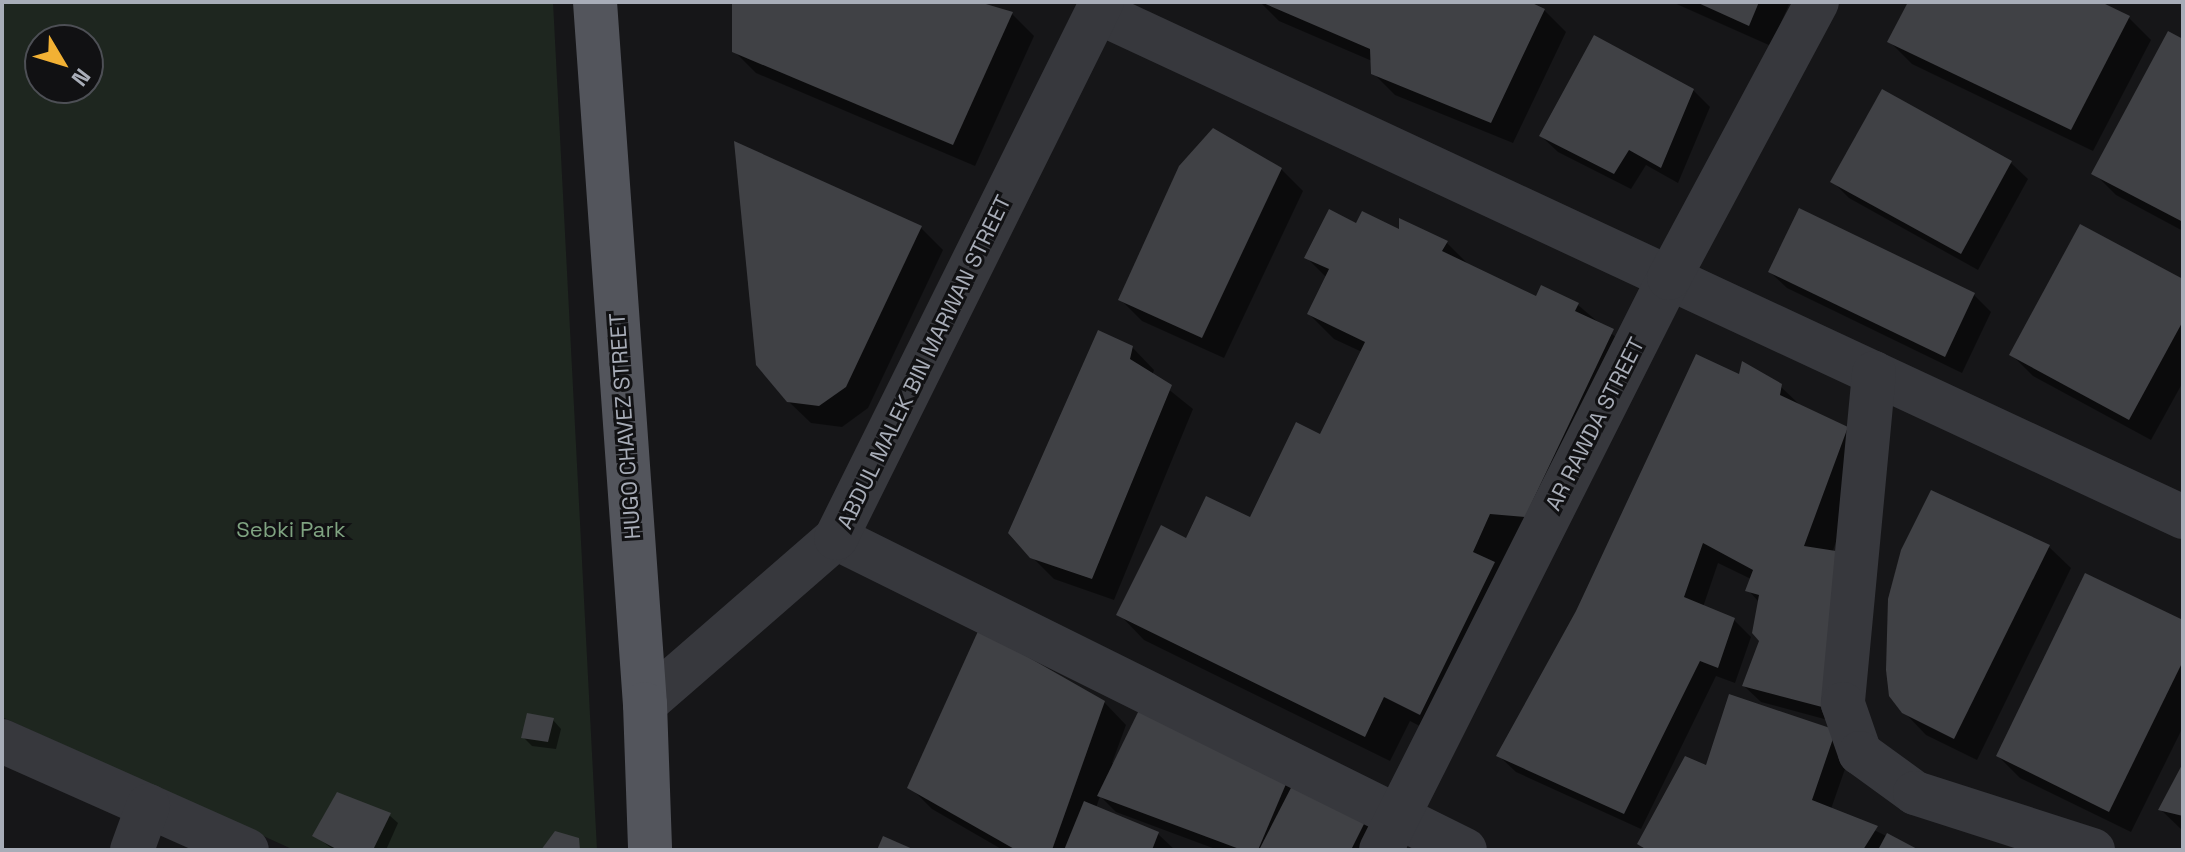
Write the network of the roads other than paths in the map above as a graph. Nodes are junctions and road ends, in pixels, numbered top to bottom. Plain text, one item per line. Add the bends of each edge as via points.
1 (595, 2) edge
2 (1817, 2) edge
3 (1100, 7) edge
4 (1669, 278) junction
5 (1874, 373) junction
6 (2183, 517) edge
7 (836, 538) junction
8 (645, 704) junction
9 (2, 741) edge
10 (148, 806) junction
11 (1389, 834) edge
12 (132, 850) edge
13 (247, 850) edge
14 (650, 850) edge
15 (1465, 850) edge
16 (2093, 850) edge

1 - 8 main road, HUGO CHAVEZ STREET
2 - 4 street, AR RAWDA STREET
3 - 4 street
3 - 7 street, ABDUL MALEK BIN MARWAN STREET
4 - 5 street
4 - 11 street, AR RAWDA STREET
5 - 6 street
5 - 16 street via 1843,704 1860,753 1915,793
7 - 8 street, ABDUL MALEK BIN MARWAN STREET
7 - 11 street
8 - 14 main road, HUGO CHAVEZ STREET
9 - 10 street
10 - 12 street
10 - 13 street
11 - 15 street

